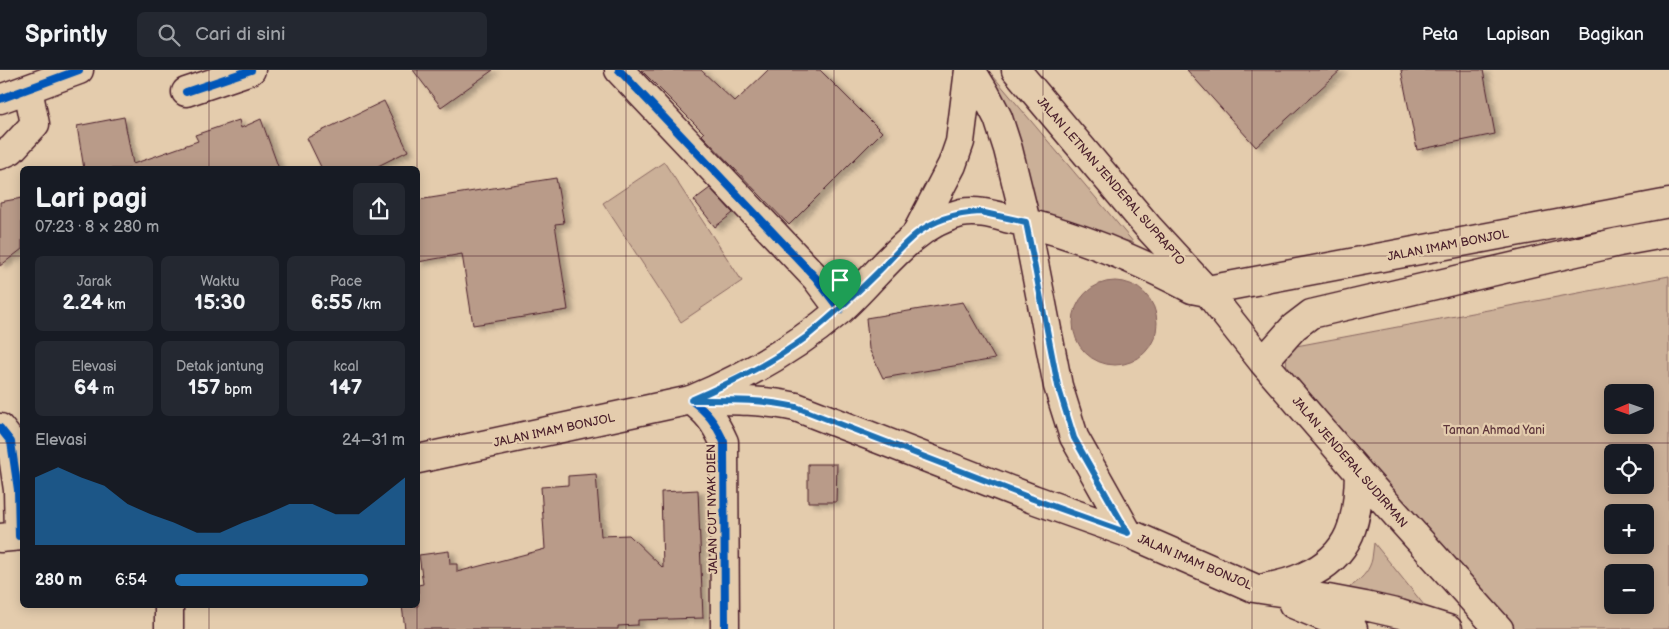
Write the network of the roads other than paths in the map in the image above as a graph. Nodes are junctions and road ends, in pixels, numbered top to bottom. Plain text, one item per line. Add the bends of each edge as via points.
1 (79, 70) edge
2 (251, 70) edge
3 (619, 70) edge
4 (970, 70) edge
5 (1017, 70) edge
6 (28, 89) junction
7 (186, 92) dead end
8 (0, 99) edge
9 (0, 155) edge
10 (1669, 203) edge
11 (1026, 222) junction
12 (1669, 232) edge
13 (916, 234) junction
14 (1206, 290) junction
15 (840, 310) junction
16 (1264, 362) junction
17 (691, 400) junction
18 (0, 428) edge
19 (420, 459) edge
20 (1359, 474) junction
21 (1128, 533) junction
22 (14, 537) edge
23 (1254, 588) junction
24 (169, 608) edge
25 (169, 629) edge
26 (725, 629) edge
27 (1353, 629) edge
28 (1448, 629) edge
29 (1499, 629) edge

1 - 6 main road
2 - 7 main road
3 - 15 main road via 816,278
4 - 11 main road via 998,118
4 - 13 main road, JALAN IMAM BONJOL via 960,142
5 - 14 main road, JALAN LETNAN JENDERAL SUPRAPTO via 1148,227
6 - 8 main road
6 - 9 main road via 36,124 11,150
10 - 14 main road, JALAN IMAM BONJOL
11 - 13 main road, JALAN IMAM BONJOL via 980,212 963,213 945,218
11 - 14 main road, JALAN IMAM BONJOL via 1133,259 1195,290
11 - 21 main road via 1058,386 1074,438
12 - 16 main road via 1311,314 1294,327
13 - 15 main road, JALAN IMAM BONJOL
14 - 16 main road, JALAN JENDERAL SUDIRMAN
15 - 17 main road, JALAN IMAM BONJOL via 766,363
16 - 20 main road, JALAN JENDERAL SUDIRMAN
17 - 19 main road, JALAN IMAM BONJOL
17 - 21 main road, JALAN IMAM BONJOL via 755,400 796,407
17 - 26 main road, JALAN CUT NYAK DIEN via 707,412 724,442
18 - 22 main road via 11,442 18,490
20 - 23 main road via 1356,518 1341,551 1329,562 1294,581
20 - 29 main road, JALAN JENDERAL SUDIRMAN
21 - 23 main road, JALAN IMAM BONJOL
23 - 27 main road
23 - 28 main road, JALAN IMAM BONJOL via 1365,606
24 - 25 main road

